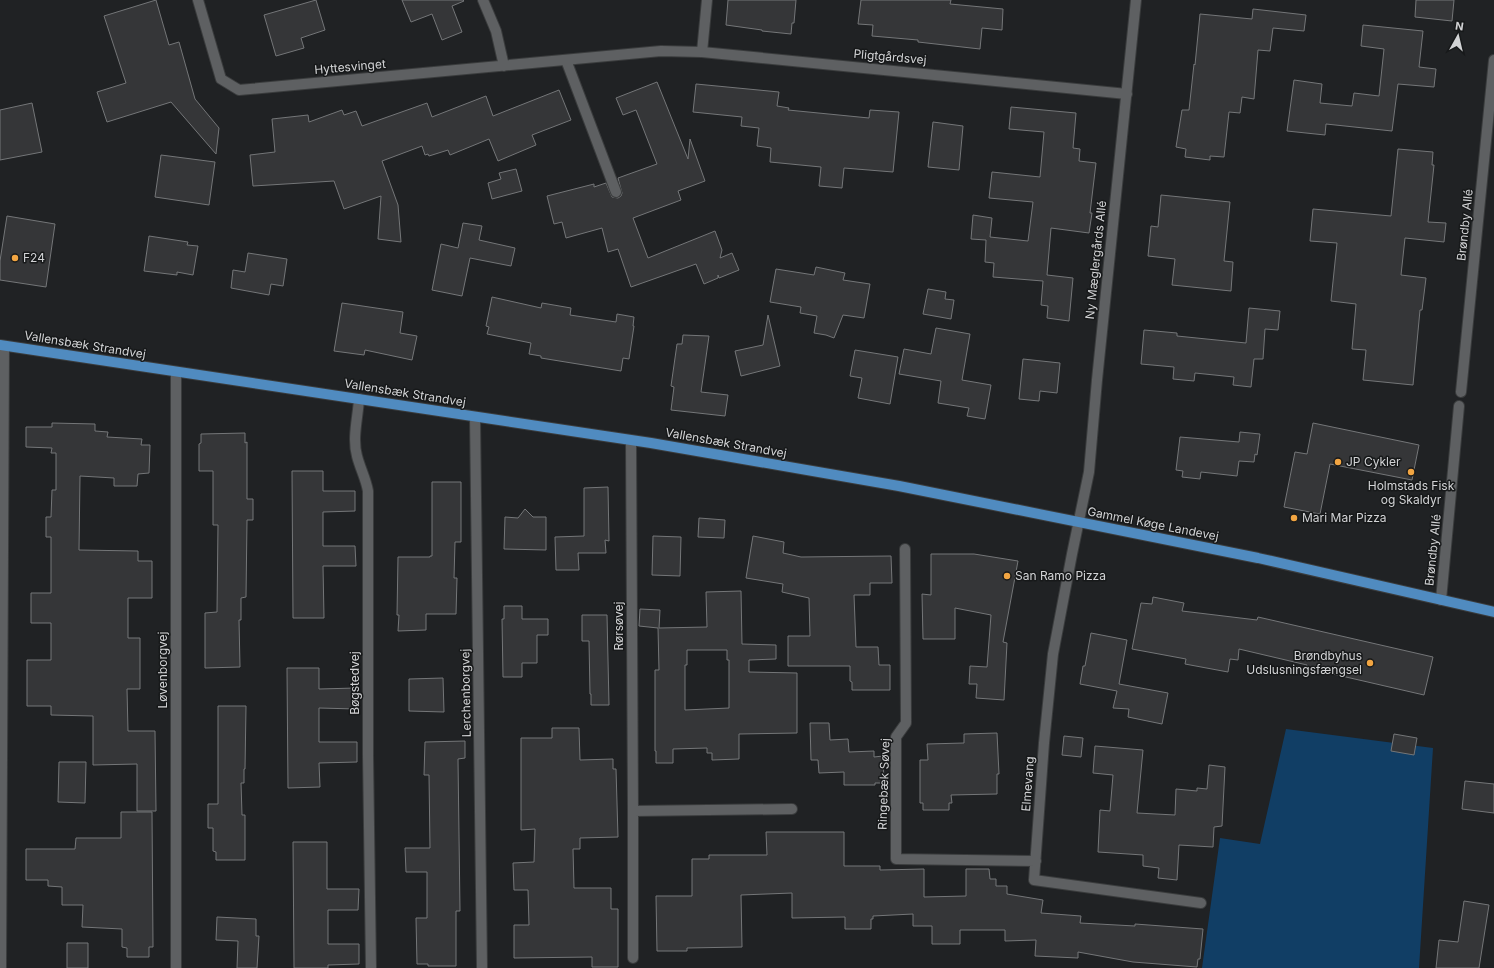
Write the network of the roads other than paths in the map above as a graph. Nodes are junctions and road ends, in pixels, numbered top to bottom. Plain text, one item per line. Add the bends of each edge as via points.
1 (198, 0) edge
2 (483, 0) edge
3 (707, 0) edge
4 (1136, 0) edge
5 (702, 52) junction
6 (566, 60) junction
7 (1494, 60) edge
8 (504, 66) junction
9 (1126, 94) junction
10 (616, 192) dead end
11 (2, 346) edge
12 (176, 372) junction
13 (1461, 392) dead end
14 (359, 399) junction
15 (1460, 406) dead end
16 (476, 417) junction
17 (631, 441) junction
18 (806, 470) joint
19 (1078, 523) junction
20 (905, 549) dead end
21 (1441, 600) junction
22 (1494, 612) edge
23 (792, 809) dead end
24 (633, 811) junction
25 (1036, 861) junction
26 (1201, 903) dead end
27 (633, 958) dead end
28 (2, 968) edge
29 (176, 968) edge
30 (371, 968) edge
31 (482, 968) edge

1 - 8 street, Hyttesvinget via 221,79 238,90
2 - 8 street via 496,31
3 - 5 street
4 - 9 street, Ny Mæglergårds Allé
5 - 6 street, Hyttesvinget via 661,51
5 - 9 street, Pligtgårdsvej
6 - 8 street, Hyttesvinget
6 - 10 street
7 - 13 street, Brøndby Allé
9 - 19 street, Ny Mæglergårds Allé via 1089,472
11 - 12 main road, Vallensbæk Strandvej
11 - 28 street
12 - 14 main road, Vallensbæk Strandvej
12 - 29 street, Løvenborgvej
14 - 16 main road, Vallensbæk Strandvej
14 - 30 street, Bøgstedvej via 355,444 368,491
15 - 21 street, Brøndby Allé
16 - 17 main road, Vallensbæk Strandvej
16 - 31 street, Lerchenborgvej
17 - 18 main road, Vallensbæk Strandvej
17 - 24 street, Rørsøvej
18 - 19 main road, Gammel Køge Landevej via 899,486
19 - 21 main road, Gammel Køge Landevej via 1258,558
19 - 25 street, Elmevang via 1053,654
20 - 25 street, Ringebæk Søvej via 906,723 896,737 896,859
21 - 22 main road, Gammel Køge Landevej
23 - 24 street
24 - 27 street, Rørsøvej
25 - 26 street, Elmevang via 1034,880

